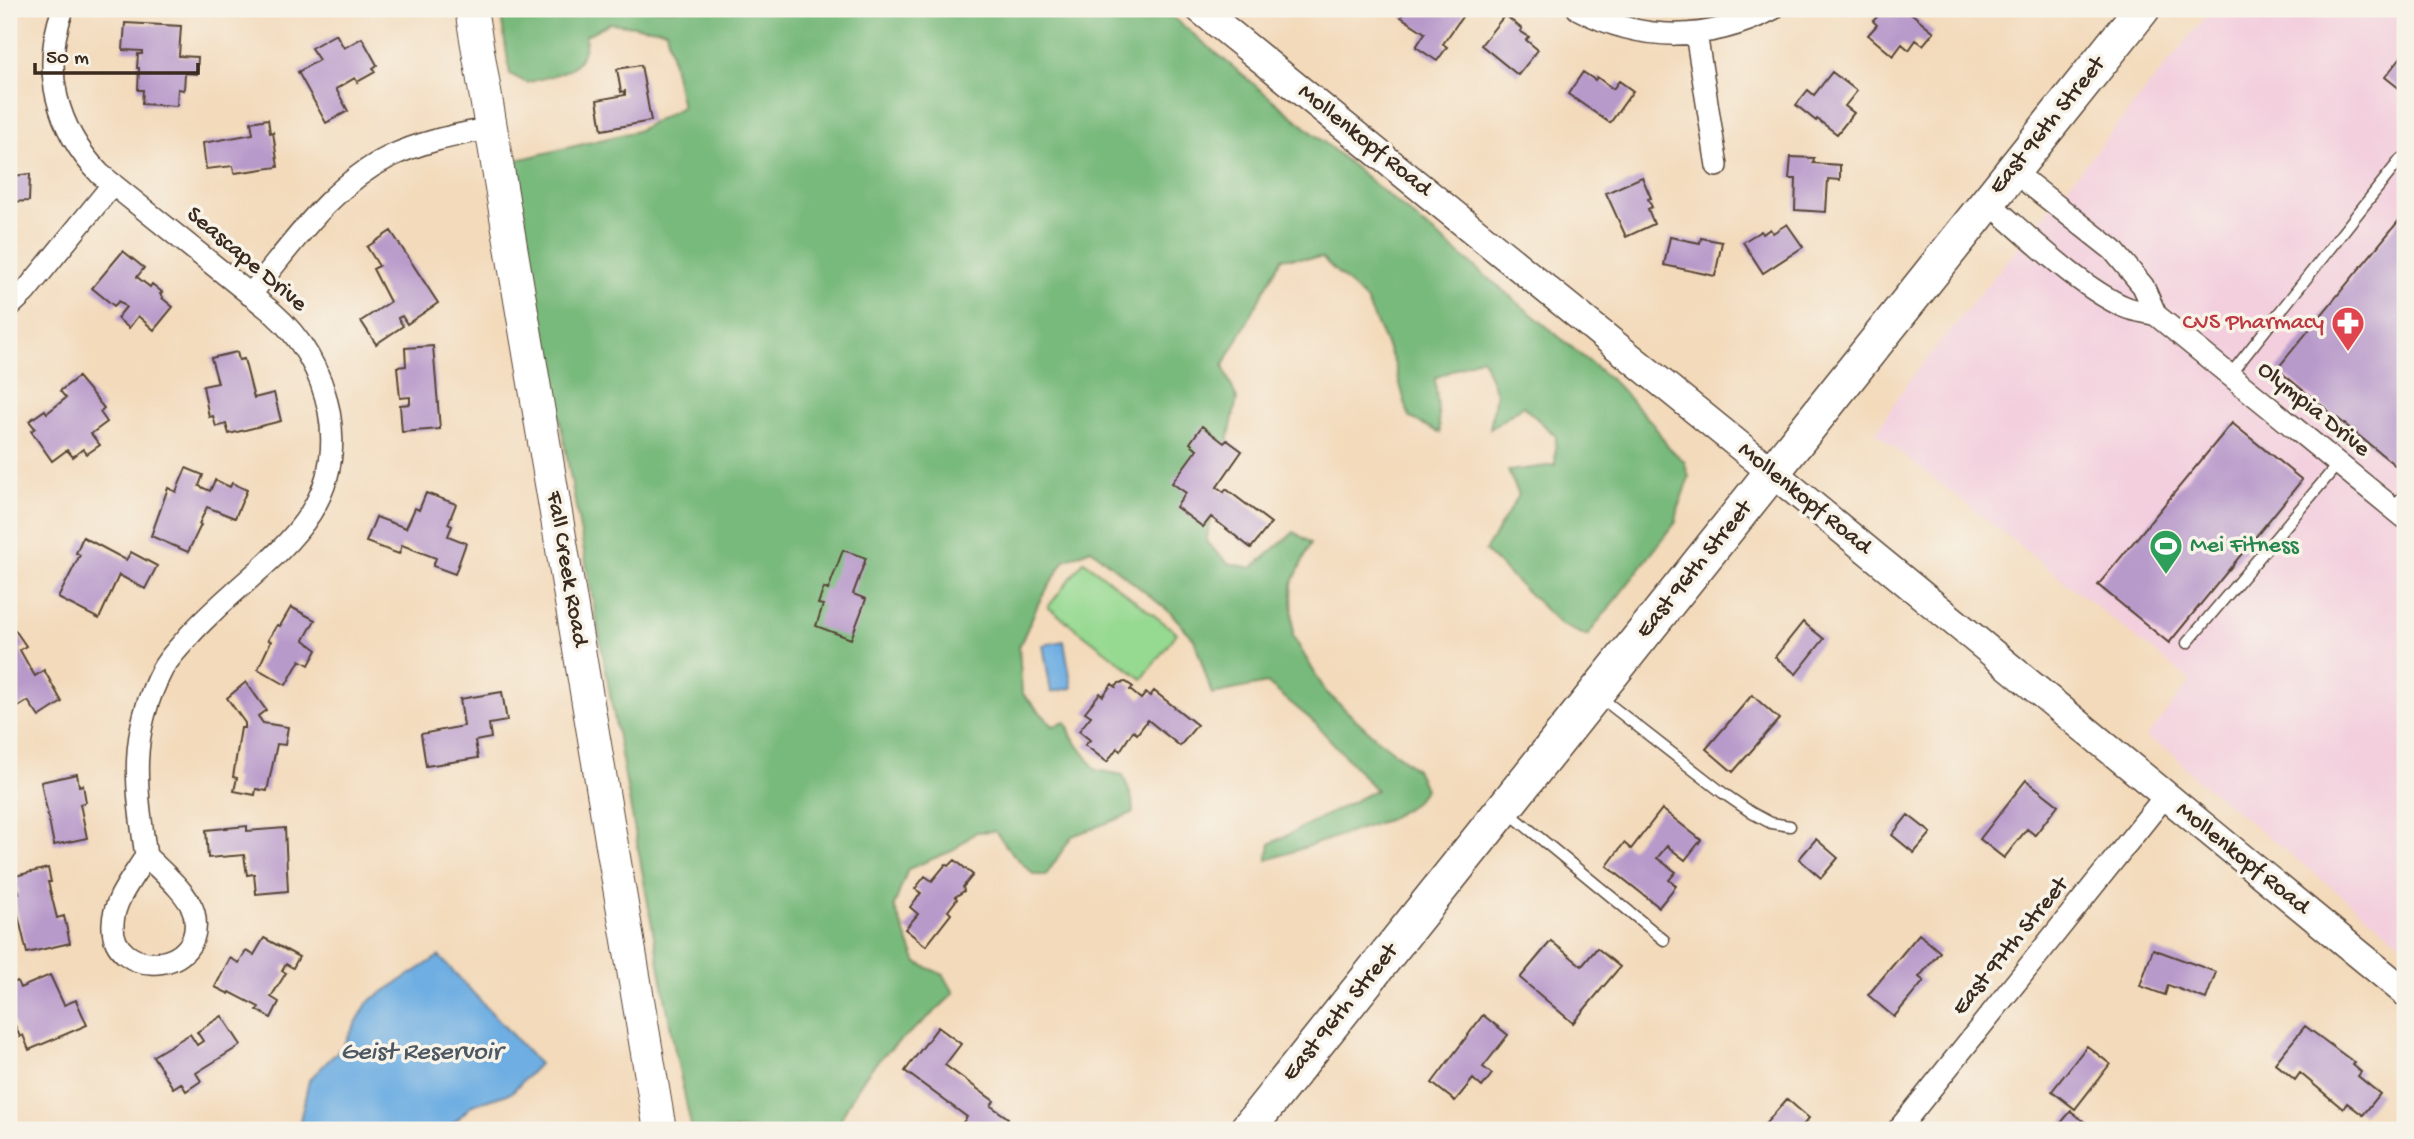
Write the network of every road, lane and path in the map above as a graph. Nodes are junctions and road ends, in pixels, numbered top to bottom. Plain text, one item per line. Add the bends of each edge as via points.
1 (63, 9) edge
2 (471, 9) edge
3 (1200, 9) edge
4 (1578, 9) edge
5 (1773, 9) edge
6 (2142, 9) edge
7 (1696, 33) junction
8 (492, 128) junction
9 (2405, 157) edge
10 (1717, 166) dead end
11 (2013, 171) junction
12 (113, 184) junction
13 (1988, 202) junction
14 (250, 295) junction
15 (9, 307) edge
16 (2156, 315) junction
17 (2230, 376) junction
18 (2338, 464) junction
19 (1772, 472) junction
20 (2401, 507) edge
21 (2187, 643) dead end
22 (1596, 694) junction
23 (2165, 796) junction
24 (1504, 808) junction
25 (1790, 826) dead end
26 (146, 856) junction
27 (1664, 940) dead end
28 (2405, 992) edge
29 (660, 1130) edge
30 (1247, 1130) edge
31 (1898, 1130) edge

1 - 12 street, Seascape Drive via 53,44 58,105 79,150
2 - 8 main road, Fall Creek Road
3 - 19 street, Mollenkopf Road
4 - 7 street via 1645,32
5 - 7 street via 1715,31
6 - 11 main road, East 96th Street
7 - 10 street
8 - 14 street via 416,146 353,179 329,200
8 - 29 main road, Fall Creek Road
9 - 17 lane
11 - 13 main road, East 96th Street
11 - 16 street, Olympia Drive via 2113,250 2143,286
12 - 14 street, Seascape Drive
12 - 15 street
13 - 16 street, Olympia Drive via 2104,295
13 - 19 main road, East 96th Street
14 - 26 street, Seascape Drive via 294,334 320,377 331,426 328,466 300,530 178,647 152,690 136,759
16 - 17 street, Olympia Drive
17 - 18 street, Olympia Drive
18 - 20 street, Olympia Drive
18 - 21 lane
19 - 22 main road, East 96th Street
19 - 23 street, Mollenkopf Road
22 - 24 main road, East 96th Street
22 - 25 lane via 1752,813
23 - 28 street, Mollenkopf Road
23 - 31 street, East 97th Street
24 - 27 lane
24 - 30 main road, East 96th Street
26 - 26 street via 118,902 113,926 126,953 144,963 159,964 187,949 195,921 186,898

